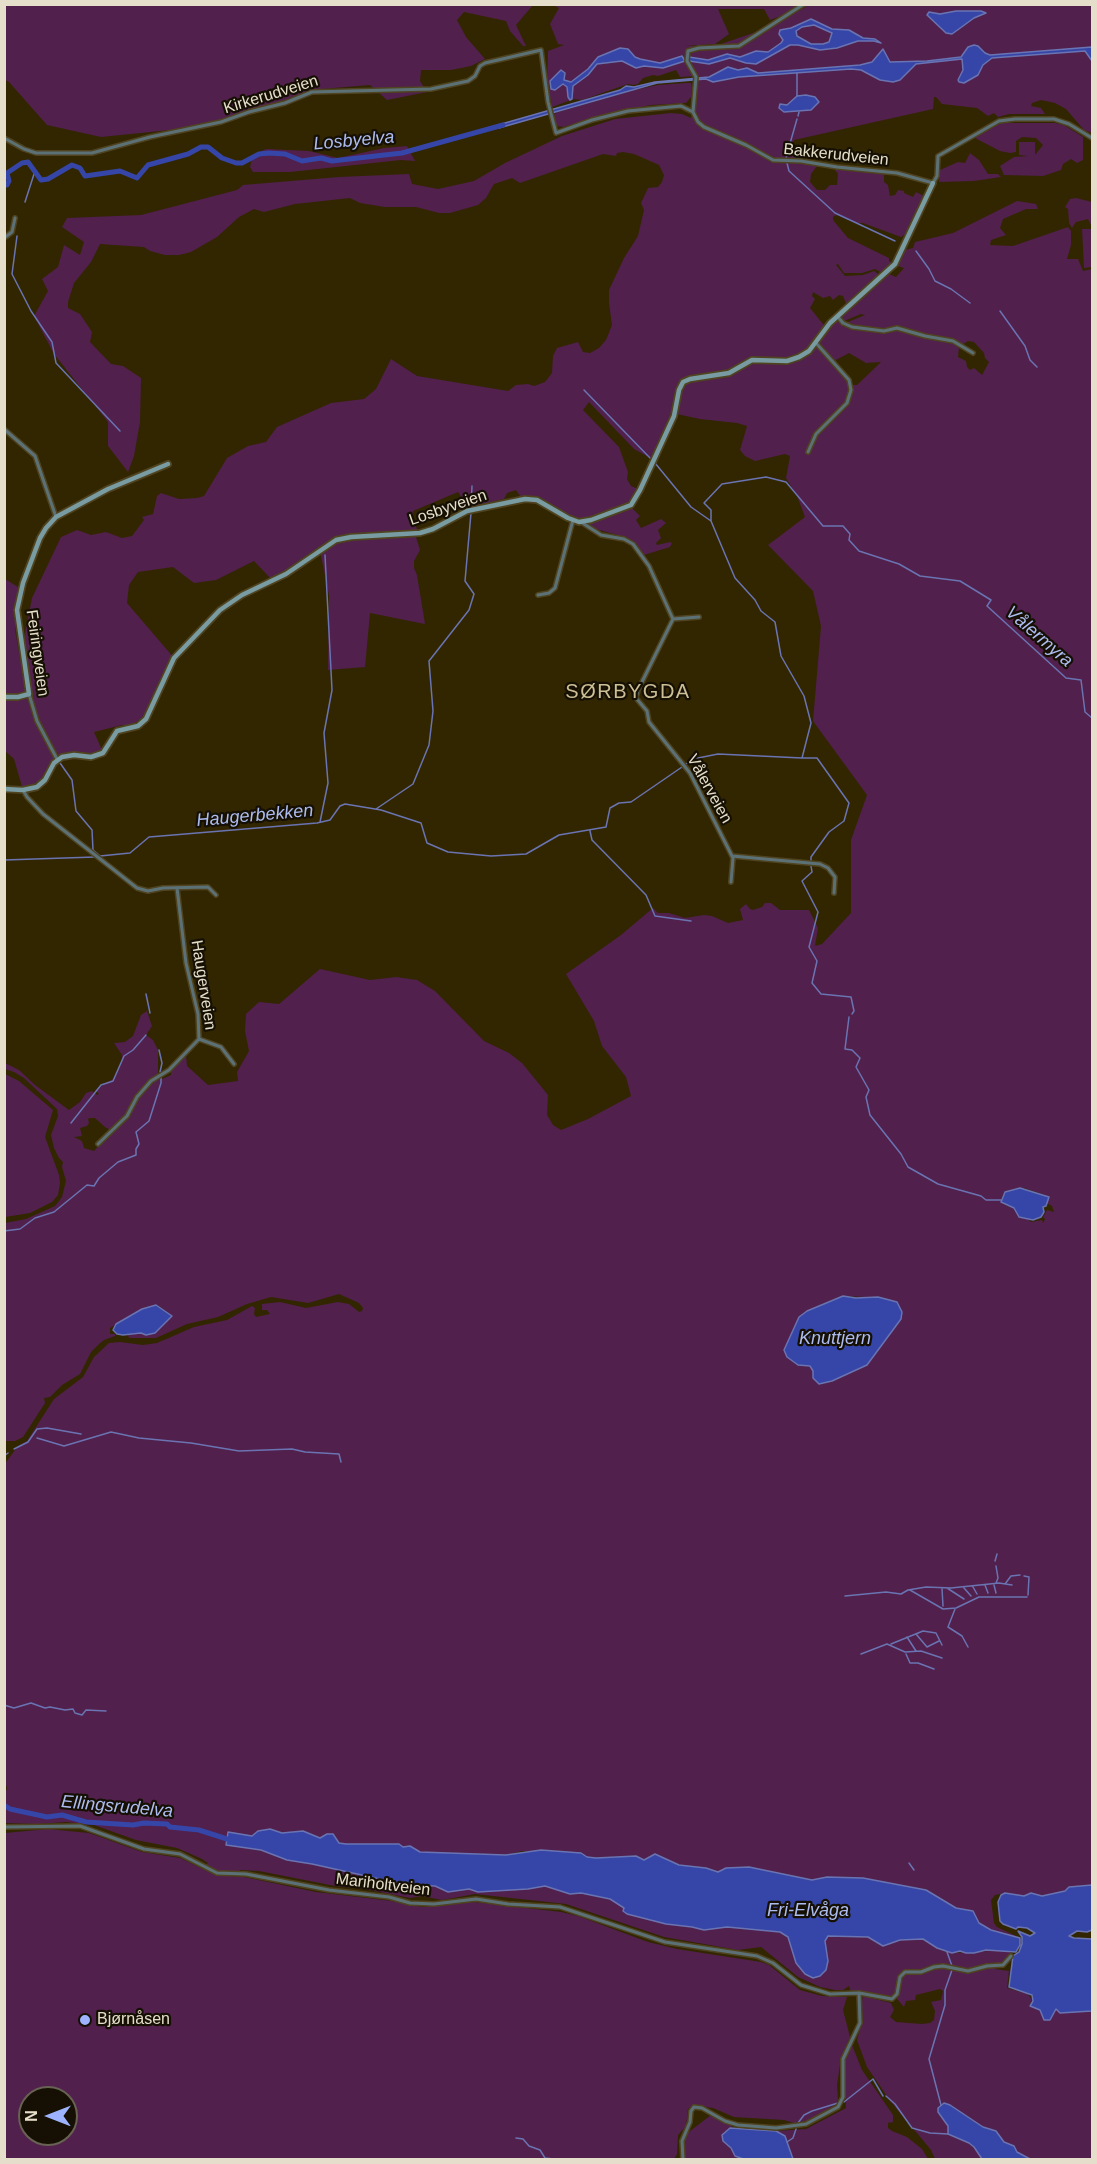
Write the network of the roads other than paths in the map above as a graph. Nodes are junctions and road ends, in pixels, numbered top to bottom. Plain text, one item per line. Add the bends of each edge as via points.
1 (804, 4) edge
2 (693, 112) junction
3 (551, 114) joint
4 (4, 138) edge
5 (1092, 138) edge
6 (933, 183) junction
7 (15, 218) dead end
8 (4, 238) edge
9 (837, 316) junction
10 (816, 343) junction
11 (973, 353) dead end
12 (4, 429) edge
13 (808, 452) dead end
14 (168, 464) dead end
15 (56, 517) junction
16 (573, 520) junction
17 (579, 522) junction
18 (538, 595) dead end
19 (699, 617) dead end
20 (673, 619) junction
21 (29, 694) junction
22 (7, 697) edge
23 (57, 759) junction
24 (4, 789) edge
25 (23, 790) junction
26 (732, 856) junction
27 (731, 882) dead end
28 (177, 888) junction
29 (834, 893) dead end
30 (216, 895) dead end
31 (199, 1040) junction
32 (234, 1064) dead end
33 (98, 1144) dead end
34 (4, 1827) edge
35 (1011, 1956) dead end
36 (859, 1993) junction
37 (683, 2160) edge

1 - 2 street via 739,46 688,51 687,61 696,79
2 - 3 street, Bakkerudveien via 681,106 645,108 556,132
2 - 6 street, Bakkerudveien via 704,127 773,160 897,173
3 - 4 street, Kirkerudveien via 541,50 485,63 468,81 431,89 312,92 221,122 92,153 41,153
5 - 6 street via 1054,119 999,121 938,156
6 - 9 main road via 895,264
7 - 8 street via 12,232
9 - 10 main road
9 - 11 street via 852,327 884,331 897,328 953,341
10 - 13 street via 849,380 851,390 847,404 816,434
10 - 17 main road via 794,360 756,359 729,373 683,382 674,416 634,502
12 - 15 street via 35,456
14 - 15 main road, Feiringveien via 114,486
15 - 21 main road, Feiringveien via 40,538 17,610
16 - 17 main road, Losbyveien
16 - 18 street via 555,588
16 - 23 main road, Losbyveien via 537,500 525,499 467,511 420,533 336,540 286,574 220,610 174,658 142,723 117,731 108,748 98,756 68,755
17 - 20 street via 601,535 633,544 649,566
19 - 20 street
20 - 26 street, Vålerveien via 636,698 647,711 649,722 690,773
21 - 22 main road
21 - 23 street, Feiringveien
23 - 25 main road via 41,784
24 - 25 main road
25 - 28 street via 44,814 137,888
26 - 27 street, Vålerveien
26 - 29 street via 820,864 835,877
28 - 30 street via 208,887
28 - 31 street, Haugerveien
31 - 32 street, Haugerveien via 221,1047
31 - 33 street via 169,1070 151,1081 127,1116
34 - 36 street, Mariholtveien via 80,1826 144,1849 180,1854 218,1873 246,1874 410,1903 476,1899 560,1907 665,1942 757,1956 814,1990
35 - 36 street, Mariholtveien via 1003,1965 968,1971 943,1966 905,1972 892,1998
36 - 37 street via 860,2023 843,2059 843,2097 838,2107 811,2122 784,2128 738,2125 695,2107 682,2141

